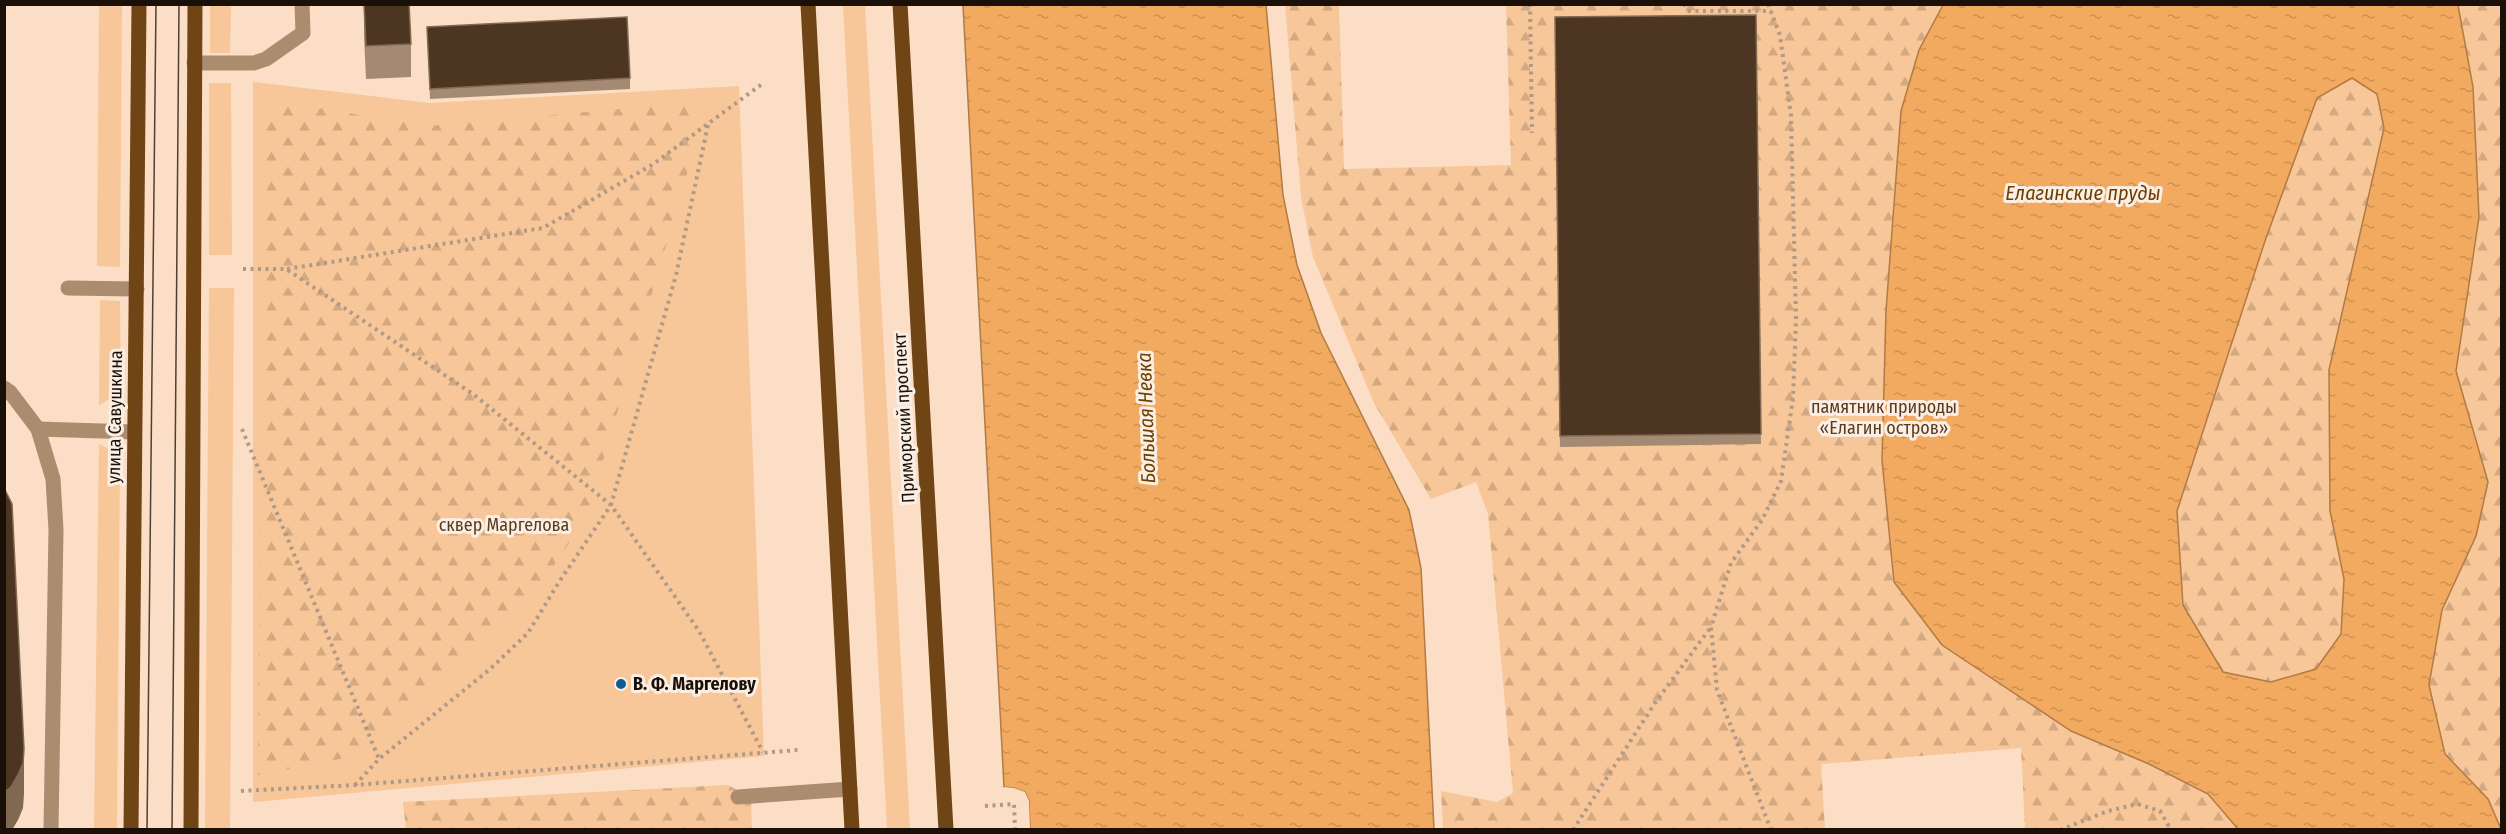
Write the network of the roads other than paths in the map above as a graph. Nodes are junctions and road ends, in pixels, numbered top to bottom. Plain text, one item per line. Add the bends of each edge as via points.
1 (139, 4) edge
2 (195, 4) edge
3 (302, 4) edge
4 (808, 4) edge
5 (900, 4) edge
6 (194, 63) junction
7 (68, 288) dead end
8 (136, 289) junction
9 (4, 388) edge
10 (38, 429) junction
11 (134, 432) junction
12 (850, 789) junction
13 (738, 797) dead end
14 (51, 830) edge
15 (132, 830) edge
16 (191, 830) edge
17 (852, 830) edge
18 (946, 830) edge

1 - 8 main road, улица Савушкина
2 - 6 main road
3 - 6 lane via 303,33 266,59 241,64
4 - 12 main road
5 - 18 main road, Приморский проспект
6 - 16 main road
7 - 8 lane
8 - 11 main road, улица Савушкина
9 - 10 lane
10 - 11 lane
10 - 14 lane via 53,479 56,530
11 - 15 main road, улица Савушкина
12 - 13 lane
12 - 17 main road

